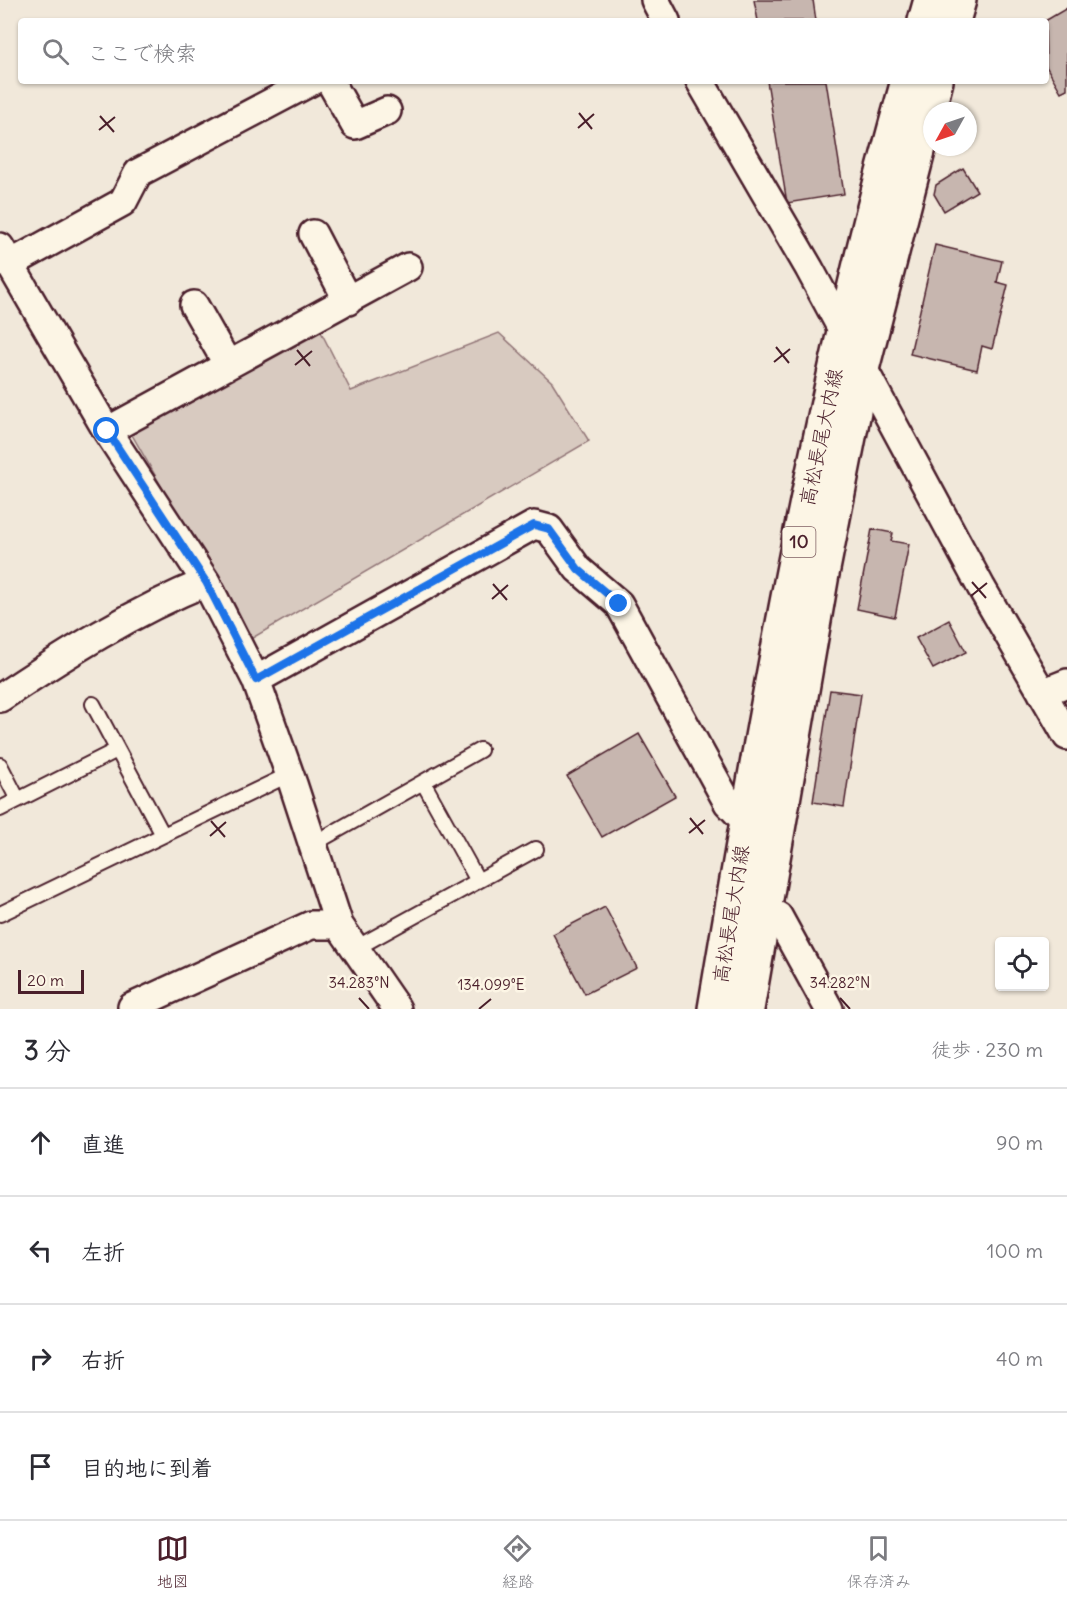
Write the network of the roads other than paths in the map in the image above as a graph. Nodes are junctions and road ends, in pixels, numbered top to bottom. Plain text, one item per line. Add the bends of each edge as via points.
1 (655, 0) edge
2 (931, 0) edge
3 (958, 0) edge
4 (664, 18) edge
5 (926, 18) edge
6 (954, 18) edge
7 (306, 84) edge
8 (332, 84) edge
9 (702, 84) edge
10 (907, 84) edge
11 (935, 84) edge
12 (387, 111) dead end
13 (313, 234) dead end
14 (5, 257) edge
15 (408, 267) dead end
16 (348, 300) junction
17 (194, 305) dead end
18 (843, 329) junction
19 (228, 365) junction
20 (863, 365) junction
21 (107, 431) junction
22 (206, 582) junction
23 (256, 680) junction
24 (1067, 683) edge
25 (1042, 693) junction
26 (0, 698) edge
27 (93, 704) dead end
28 (1067, 736) edge
29 (117, 750) junction
30 (480, 750) dead end
31 (0, 765) edge
32 (290, 774) junction
33 (423, 782) junction
34 (18, 800) junction
35 (0, 809) edge
36 (746, 822) junction
37 (163, 835) junction
38 (313, 844) junction
39 (536, 849) dead end
40 (478, 881) junction
41 (764, 910) junction
42 (0, 914) edge
43 (339, 925) junction
44 (356, 948) junction
45 (132, 1007) dead end
46 (397, 1009) edge
47 (715, 1009) edge
48 (747, 1009) edge
49 (829, 1009) edge

1 - 4 street
2 - 5 main road
3 - 6 main road
7 - 14 street via 138,173 123,202
8 - 12 street via 354,125
9 - 18 street
10 - 18 main road, 高松長尾大内線 / 10
11 - 20 main road, 高松長尾大内線 / 10
13 - 16 street
14 - 21 street
15 - 16 street
16 - 19 street
17 - 19 street
18 - 20 street
18 - 36 main road, 高松長尾大内線 / 10
19 - 21 street
20 - 25 street
20 - 41 main road, 高松長尾大内線 / 10
21 - 22 street
22 - 23 street
22 - 26 street via 83,643
23 - 32 street
23 - 36 street via 534,525 549,529 578,569 619,604 728,803
24 - 25 street
25 - 28 street
27 - 29 lane
29 - 34 lane
29 - 37 lane
30 - 33 lane
31 - 34 lane
32 - 37 lane
32 - 38 street
33 - 38 lane
33 - 40 lane
34 - 35 lane
36 - 47 main road, 高松長尾大内線 / 10
37 - 42 lane
38 - 43 street
39 - 40 lane
40 - 44 lane
41 - 48 main road, 高松長尾大内線 / 10
41 - 49 street via 778,916
43 - 44 street
43 - 45 street via 311,925
44 - 46 street

